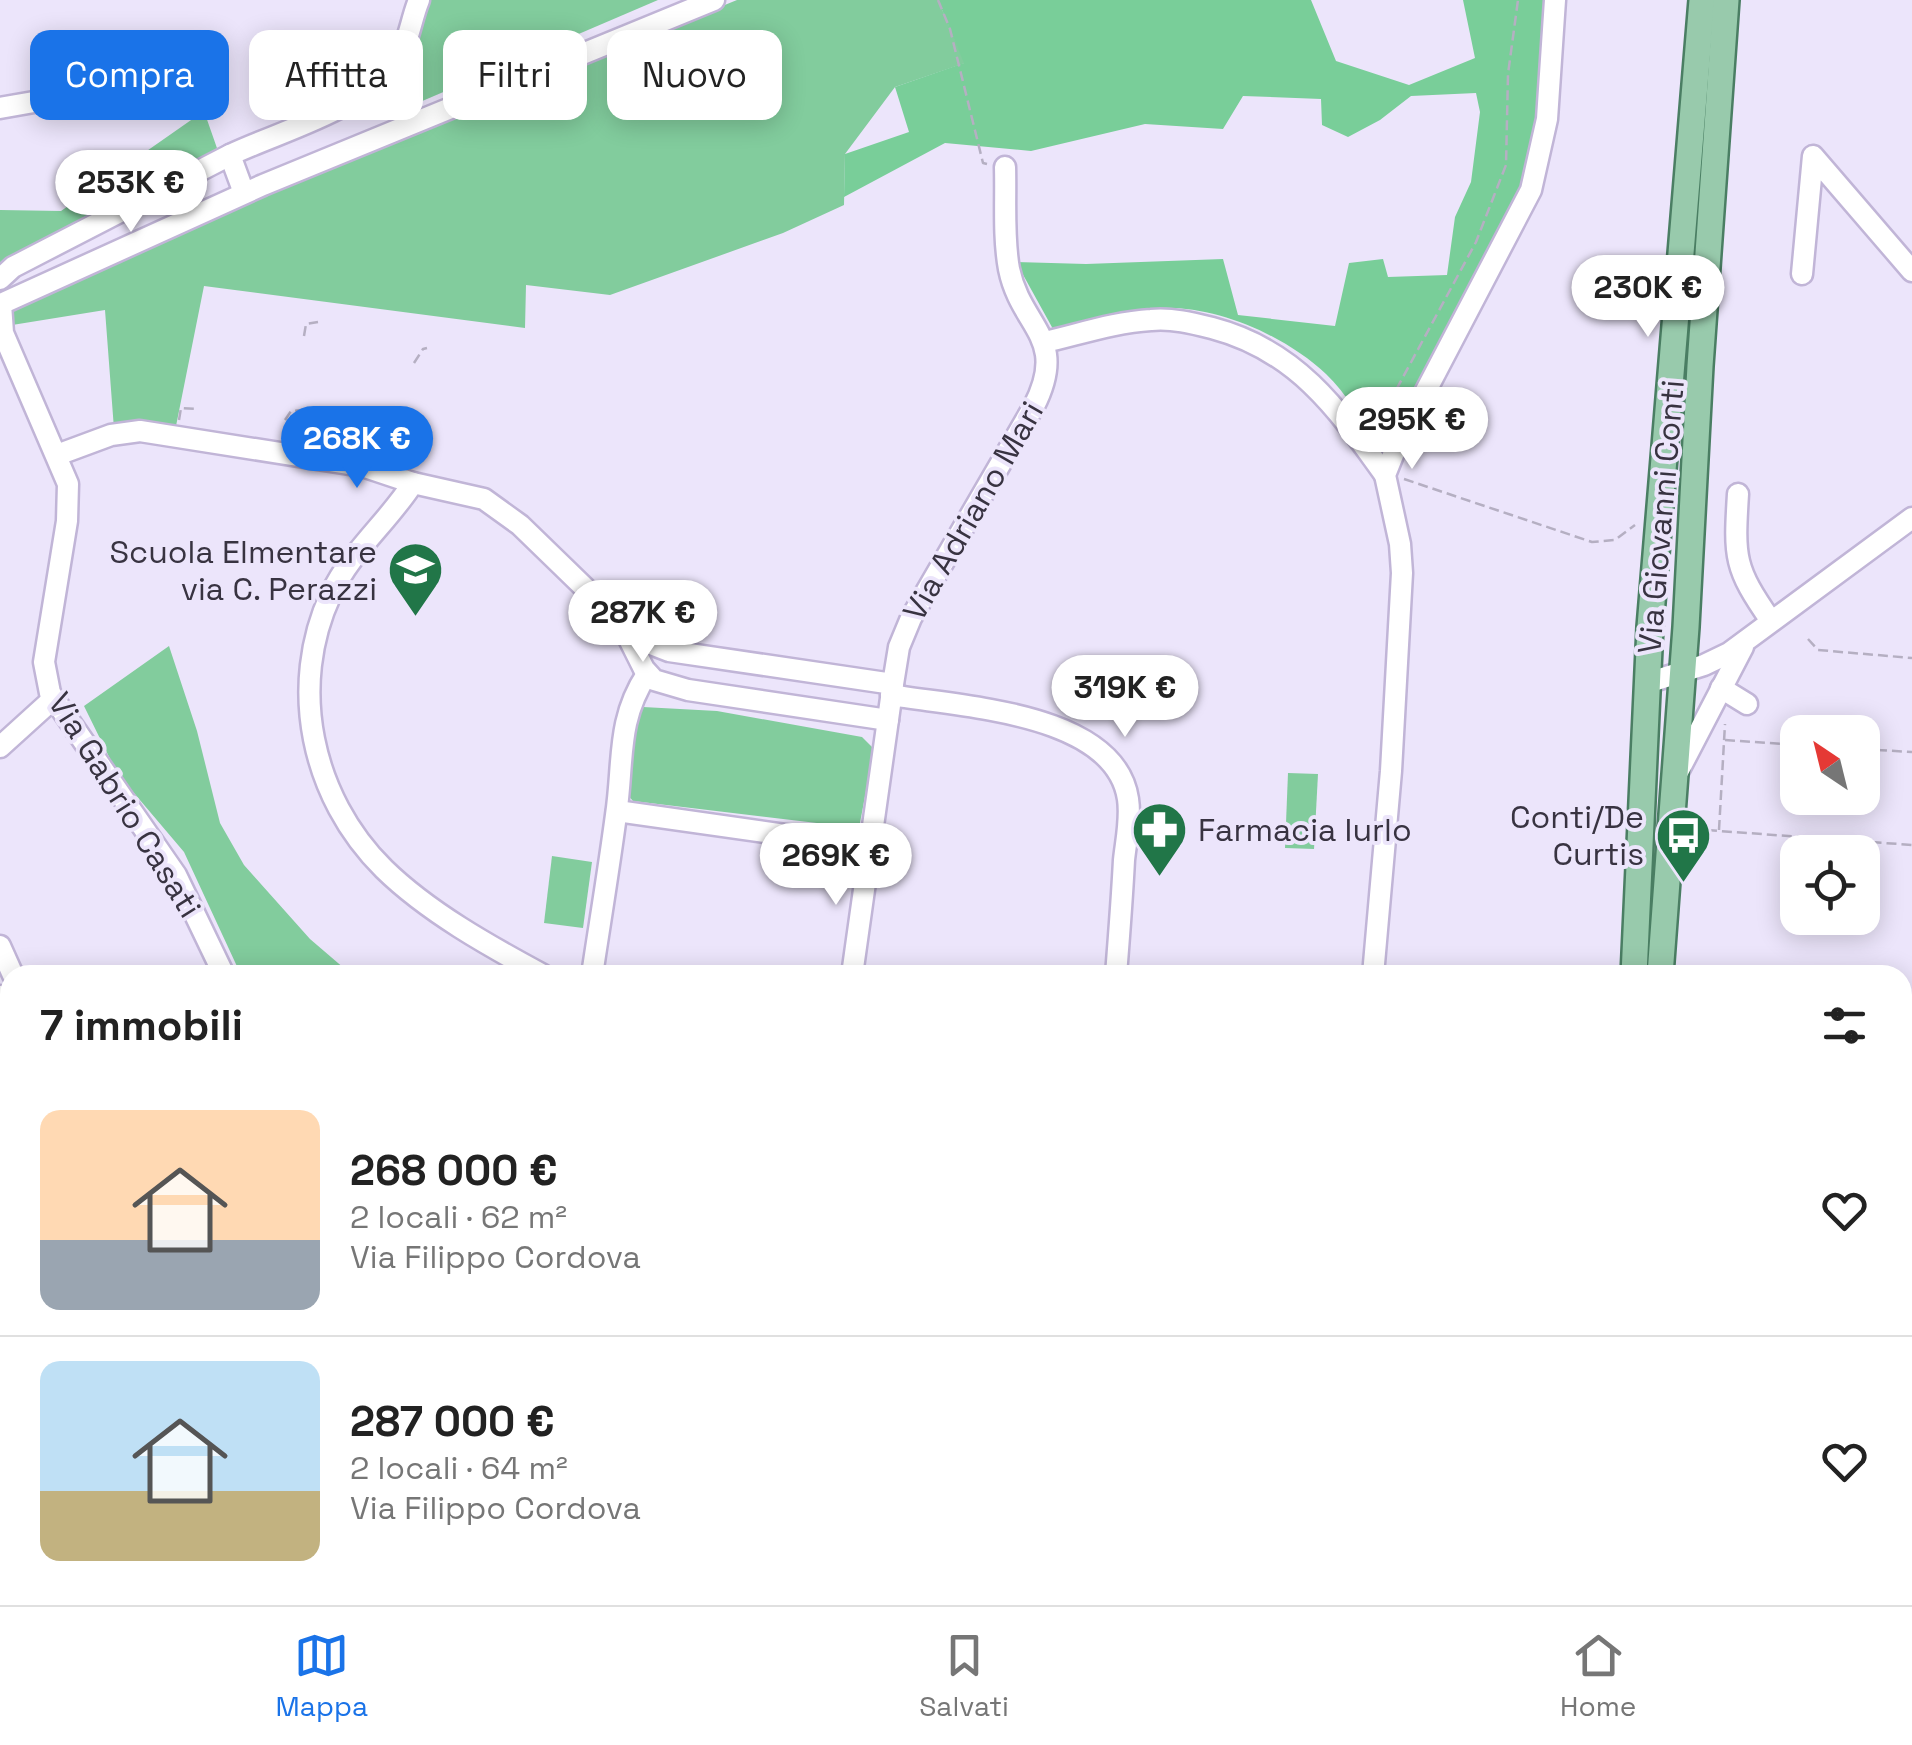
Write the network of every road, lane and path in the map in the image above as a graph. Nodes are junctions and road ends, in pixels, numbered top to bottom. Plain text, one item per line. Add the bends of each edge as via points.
1 (419, 0) edge
2 (714, 0) edge
3 (938, 0) edge
4 (1518, 0) edge
5 (1555, 0) edge
6 (1702, 0) edge
7 (1726, 0) edge
8 (30, 102) edge
9 (0, 108) edge
10 (230, 155) junction
11 (1005, 167) joint
12 (244, 193) junction
13 (1912, 271) edge
14 (1802, 274) dead end
15 (0, 279) edge
16 (1, 302) edge
17 (318, 322) dead end
18 (2, 333) edge
19 (304, 336) dead end
20 (1044, 342) junction
21 (427, 348) dead end
22 (414, 363) dead end
23 (196, 410) dead end
24 (302, 410) dead end
25 (285, 420) dead end
26 (176, 431) dead end
27 (405, 436) dead end
28 (1366, 448) junction
29 (424, 452) dead end
30 (57, 455) junction
31 (1385, 475) junction
32 (413, 484) junction
33 (1738, 494) dead end
34 (1662, 500) junction
35 (1912, 518) edge
36 (621, 622) junction
37 (1771, 622) junction
38 (1808, 640) dead end
39 (1746, 641) junction
40 (680, 653) junction
41 (1912, 658) edge
42 (1682, 672) junction
43 (647, 674) junction
44 (859, 679) junction
45 (1647, 683) junction
46 (672, 686) junction
47 (1720, 688) junction
48 (892, 689) junction
49 (53, 699) junction
50 (1747, 704) dead end
51 (853, 714) junction
52 (1706, 718) junction
53 (888, 720) junction
54 (1725, 740) junction
55 (1780, 744) edge
56 (0, 748) edge
57 (1880, 750) edge
58 (1912, 752) edge
59 (1675, 778) junction
60 (617, 811) junction
61 (1671, 828) junction
62 (1719, 831) junction
63 (1912, 844) edge
64 (870, 847) junction
65 (219, 965) edge
66 (527, 965) edge
67 (594, 965) edge
68 (853, 965) edge
69 (1117, 965) edge
70 (1374, 965) edge
71 (1634, 965) edge
72 (1661, 965) edge

1 - 10 street via 401,54 373,87
2 - 12 street
3 - 11 path via 983,164
4 - 28 path via 1506,166 1476,242
5 - 31 street via 1547,118 1532,190
6 - 34 main road, Via Giovanni Conti
7 - 42 main road, Via Giovanni Conti
8 - 9 street
10 - 12 street
10 - 15 street
11 - 20 street via 1010,274
12 - 16 street
13 - 14 street via 1813,156
16 - 18 street, Via Gabrio Casati
17 - 19 path via 306,324
18 - 30 street, Via Gabrio Casati
20 - 28 street via 1153,320 1232,334 1300,372
20 - 48 street, Via Adriano Mari via 1041,391 911,618
21 - 22 path
23 - 26 path via 181,408
24 - 25 path
27 - 29 path via 405,446
28 - 31 street
30 - 32 street via 140,432 362,466
30 - 49 street, Via Gabrio Casati via 68,494 44,662
31 - 34 path via 1592,542 1615,540
31 - 70 street via 1402,572
32 - 36 street via 494,504
32 - 66 street via 346,567 323,614 309,681 316,753 352,829 383,868
33 - 37 street via 1735,556
34 - 45 main road, Via Giovanni Conti
35 - 37 street
36 - 40 street via 656,647
36 - 43 street
37 - 39 street
38 - 41 path via 1818,650
39 - 42 street
39 - 47 street
40 - 44 street
40 - 46 street via 668,670
42 - 45 street
42 - 59 main road, Via Giovanni Conti
43 - 46 street
43 - 60 street via 625,716
44 - 48 street
44 - 51 street via 862,694
45 - 71 main road, Via Giovanni Conti
46 - 51 street
47 - 50 street
47 - 52 street
48 - 53 street, Via Adriano Mari
48 - 69 street via 1051,724 1106,756 1128,798
49 - 56 street
49 - 65 street, Via Gabrio Casati via 176,875
51 - 53 street
52 - 54 path via 1726,724
52 - 59 street
53 - 64 street, Via Adriano Mari
54 - 55 path
54 - 62 path
57 - 58 path
59 - 61 main road, Via Giovanni Conti
60 - 64 street
60 - 67 street
61 - 62 path
61 - 72 main road, Via Giovanni Conti
62 - 63 path
64 - 68 street, Via Adriano Mari

